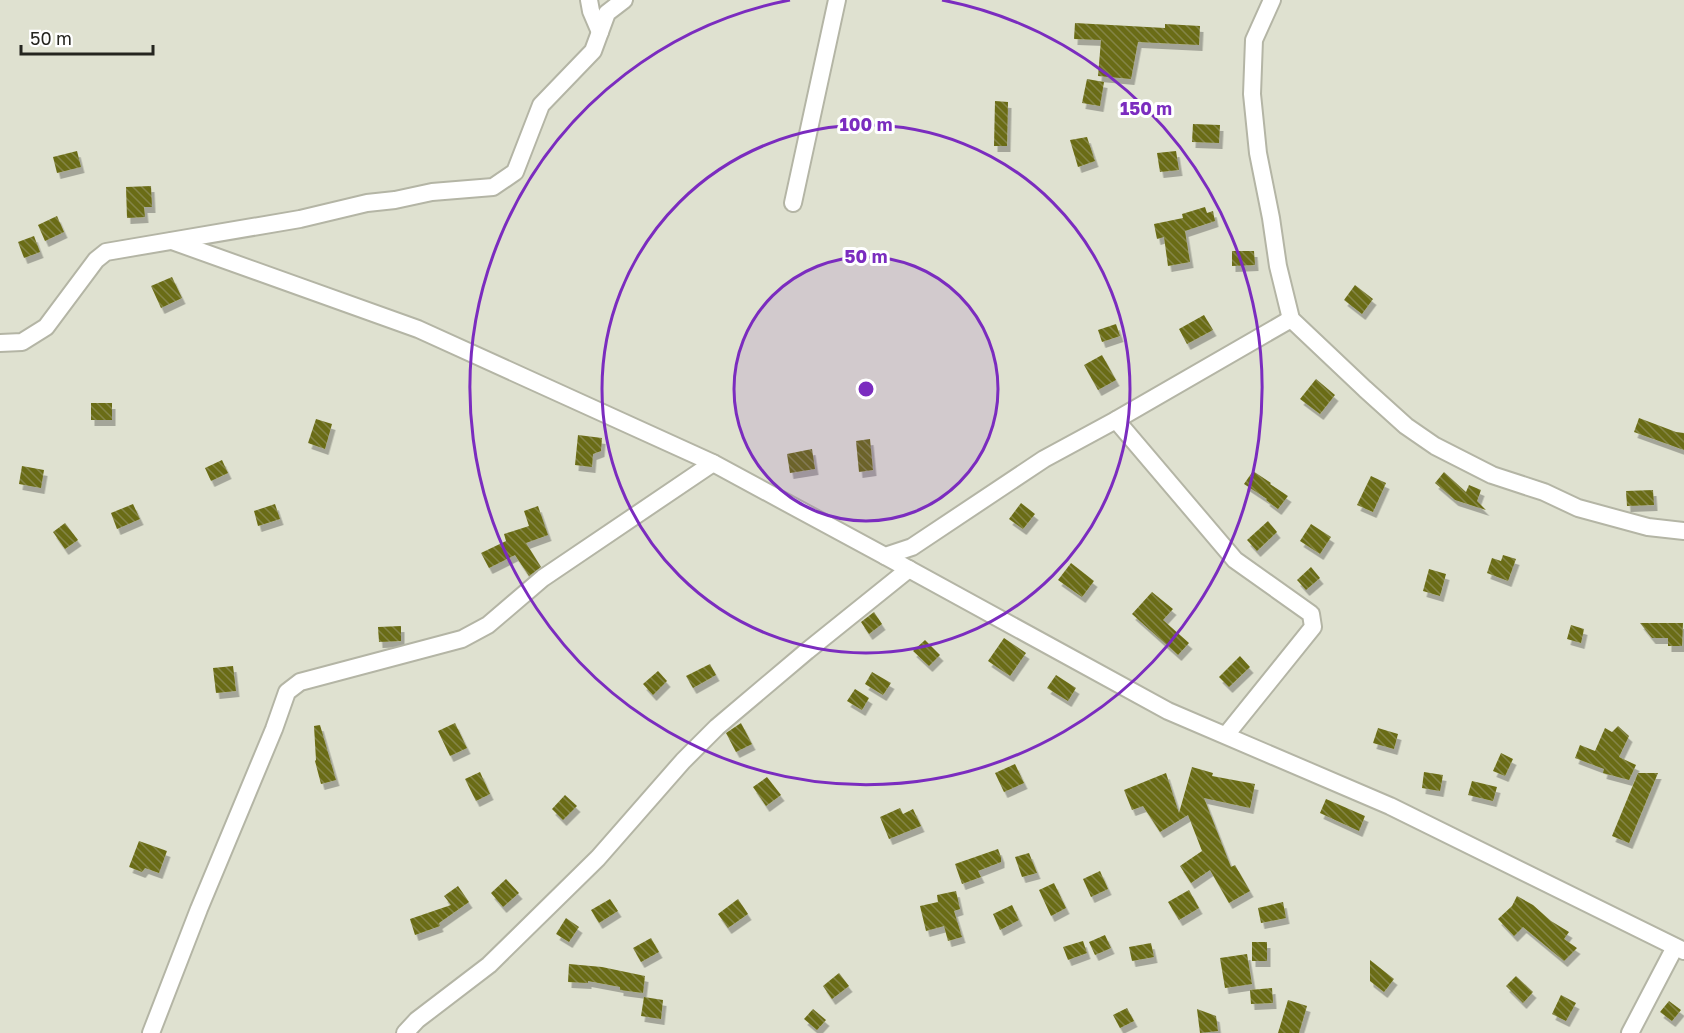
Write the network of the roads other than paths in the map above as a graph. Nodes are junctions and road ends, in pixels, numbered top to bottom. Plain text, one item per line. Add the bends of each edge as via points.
1 (589, 0) edge
2 (624, 0) edge
3 (837, 0) edge
4 (1272, 0) edge
5 (600, 32) junction
6 (793, 203) dead end
7 (172, 241) junction
8 (1291, 319) junction
9 (0, 344) edge
10 (1116, 420) junction
11 (713, 463) junction
12 (1684, 531) edge
13 (885, 556) junction
14 (909, 569) junction
15 (1226, 735) junction
16 (1680, 949) edge
17 (151, 1033) edge
18 (405, 1033) edge
19 (1630, 1033) edge

1 - 5 street
2 - 5 street via 607,13
3 - 6 street
4 - 8 street via 1254,40 1252,94 1258,153
5 - 7 street via 593,51 541,105 514,172 493,187 432,192
7 - 9 street via 106,252 46,327 22,342
7 - 11 street via 418,329
8 - 10 street
8 - 12 street via 1406,426 1435,446 1492,475 1578,508 1648,527
10 - 13 street via 1044,459 912,547
10 - 15 street via 1235,560 1311,614 1312,627
11 - 13 street
11 - 17 street via 543,578 488,625 462,639 300,682 287,692
13 - 14 street
14 - 15 street via 1168,711
14 - 18 street via 717,727 598,858 489,965
15 - 16 street via 1390,806
16 - 19 street

